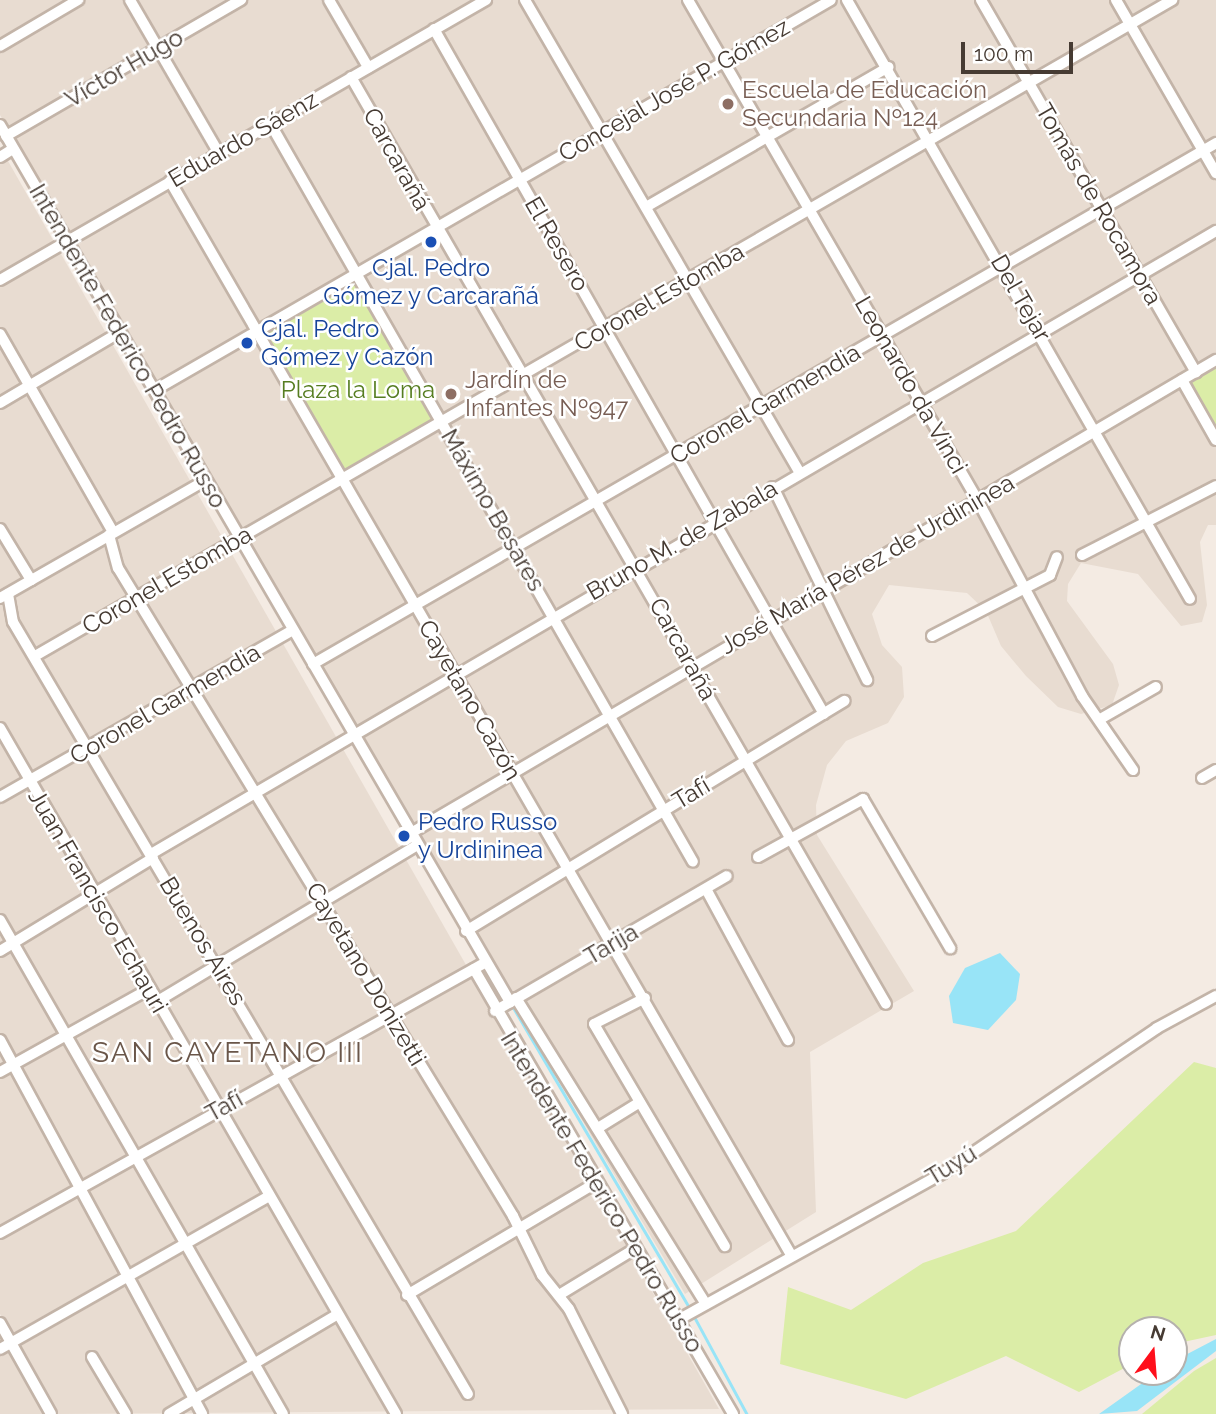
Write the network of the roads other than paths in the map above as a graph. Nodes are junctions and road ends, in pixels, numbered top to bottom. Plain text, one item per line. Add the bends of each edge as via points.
1 (78, 0) edge
2 (130, 0) edge
3 (241, 0) edge
4 (329, 0) edge
5 (486, 0) edge
6 (525, 0) edge
7 (688, 0) edge
8 (831, 0) edge
9 (847, 0) edge
10 (981, 0) edge
11 (1116, 0) edge
12 (1172, 0) edge
13 (1130, 24) junction
14 (434, 29) junction
15 (0, 46) edge
16 (157, 49) junction
17 (724, 62) junction
18 (888, 66) junction
19 (368, 67) junction
20 (351, 77) junction
21 (1029, 83) junction
22 (270, 123) junction
23 (0, 125) edge
24 (602, 131) junction
25 (6, 136) junction
26 (766, 136) junction
27 (930, 140) junction
28 (1216, 143) edge
29 (13, 149) junction
30 (1203, 150) junction
31 (218, 152) junction
32 (0, 157) edge
33 (1216, 173) edge
34 (519, 178) junction
35 (170, 181) junction
36 (646, 207) junction
37 (1101, 208) junction
38 (810, 210) junction
39 (434, 227) junction
40 (1216, 231) edge
41 (67, 240) junction
42 (1002, 265) junction
43 (358, 271) junction
44 (1139, 275) junction
45 (0, 280) edge
46 (689, 281) junction
47 (257, 328) junction
48 (606, 328) junction
49 (120, 332) junction
50 (0, 334) edge
51 (1041, 334) junction
52 (881, 335) junction
53 (1216, 360) edge
54 (1196, 372) junction
55 (523, 375) junction
56 (1182, 380) junction
57 (29, 385) junction
58 (155, 390) junction
59 (0, 403) edge
60 (920, 403) junction
61 (761, 407) junction
62 (441, 422) junction
63 (1095, 430) junction
64 (1216, 440) edge
65 (680, 454) junction
66 (800, 473) junction
67 (206, 480) junction
68 (342, 480) junction
69 (1216, 486) edge
70 (773, 487) junction
71 (598, 500) junction
72 (978, 501) junction
73 (719, 519) junction
74 (1148, 519) junction
75 (0, 529) edge
76 (111, 533) junction
77 (240, 537) junction
78 (516, 547) junction
79 (1082, 555) dead end
80 (1057, 557) dead end
81 (637, 566) junction
82 (31, 580) junction
83 (823, 588) junction
84 (1023, 590) junction
85 (4, 596) edge
86 (136, 597) junction
87 (1190, 599) dead end
88 (414, 605) junction
89 (554, 615) junction
90 (772, 620) junction
91 (293, 630) junction
92 (932, 636) dead end
93 (35, 656) junction
94 (313, 664) junction
95 (692, 666) junction
96 (454, 674) junction
97 (867, 680) dead end
98 (1156, 687) dead end
99 (192, 688) junction
100 (845, 701) dead end
101 (610, 714) junction
102 (824, 714) junction
103 (1102, 718) junction
104 (0, 728) edge
105 (351, 735) junction
106 (89, 748) junction
107 (746, 760) junction
108 (1133, 770) dead end
109 (1216, 770) edge
110 (512, 772) junction
111 (1202, 778) dead end
112 (30, 781) junction
113 (257, 792) junction
114 (0, 797) edge
115 (663, 810) junction
116 (411, 833) junction
117 (791, 838) junction
118 (417, 845) junction
119 (152, 856) junction
120 (758, 857) dead end
121 (693, 862) dead end
122 (568, 867) junction
123 (727, 876) dead end
124 (706, 889) junction
125 (93, 894) junction
126 (324, 904) junction
127 (0, 920) edge
128 (466, 930) junction
129 (611, 943) junction
130 (13, 944) junction
131 (950, 948) dead end
132 (0, 951) edge
133 (486, 961) junction
134 (218, 966) junction
135 (474, 969) junction
136 (149, 989) junction
137 (1216, 996) edge
138 (645, 998) junction
139 (513, 1000) junction
140 (156, 1002) junction
141 (886, 1004) dead end
142 (387, 1011) junction
143 (495, 1011) junction
144 (63, 1036) junction
145 (0, 1040) edge
146 (789, 1040) dead end
147 (13, 1064) junction
148 (0, 1072) edge
149 (280, 1075) junction
150 (640, 1102) junction
151 (217, 1110) junction
152 (598, 1128) junction
153 (134, 1154) junction
154 (596, 1183) junction
155 (79, 1187) junction
156 (269, 1196) junction
157 (519, 1227) junction
158 (0, 1233) edge
159 (185, 1241) junction
160 (725, 1246) dead end
161 (633, 1250) junction
162 (790, 1255) junction
163 (128, 1277) junction
164 (407, 1295) junction
165 (559, 1295) junction
166 (706, 1304) junction
167 (338, 1314) junction
168 (687, 1315) junction
169 (0, 1323) edge
170 (11, 1343) junction
171 (0, 1349) edge
172 (92, 1357) dead end
173 (255, 1364) junction
174 (468, 1394) dead end
175 (194, 1399) junction
176 (51, 1414) edge
177 (126, 1414) edge
178 (170, 1414) edge
179 (202, 1414) edge
180 (283, 1414) edge
181 (396, 1414) edge
182 (622, 1414) edge
183 (733, 1414) edge

1 - 15 street
2 - 16 street
3 - 16 street, Víctor Hugo
4 - 19 street
5 - 14 street, Eduardo Sáenz
6 - 24 street
7 - 17 street, Leonardo da Vinci
8 - 17 street, Concejal José P. Gómez
9 - 18 street, Del Tejar
10 - 21 street, Tomás de Rocamora
11 - 13 street
12 - 13 street, Coronel Estomba
13 - 21 street, Coronel Estomba
13 - 30 street
14 - 19 street, Eduardo Sáenz
14 - 34 street, El Resero
16 - 25 street, Víctor Hugo
16 - 31 street
17 - 24 street, Concejal José P. Gómez
17 - 26 street, Leonardo da Vinci
18 - 26 street
18 - 27 street, Del Tejar
19 - 20 street, Eduardo Sáenz
20 - 22 street, Eduardo Sáenz
20 - 39 street, Carcarañá
21 - 27 street, Coronel Estomba
21 - 37 street, Tomás de Rocamora
22 - 31 street, Eduardo Sáenz
22 - 43 street, Máximo Besares
23 - 25 street, Intendente Federico Pedro Russo
24 - 34 street, Concejal José P. Gómez
24 - 36 street
25 - 29 street, Intendente Federico Pedro Russo
26 - 36 street
26 - 38 street, Leonardo da Vinci
27 - 38 street, Coronel Estomba
27 - 42 street, Del Tejar
28 - 30 street, Coronel Garmendia
29 - 32 street
29 - 41 street, Intendente Federico Pedro Russo
30 - 33 street
30 - 37 street, Coronel Garmendia
31 - 35 street, Eduardo Sáenz
34 - 39 street, Concejal José P. Gómez
34 - 48 street, El Resero
35 - 41 street, Eduardo Sáenz
35 - 47 street, Cayetano Cazón
36 - 46 street
37 - 42 street, Coronel Garmendia
37 - 44 street, Tomás de Rocamora
38 - 46 street, Coronel Estomba
38 - 52 street, Leonardo da Vinci
39 - 43 street, Concejal José P. Gómez
39 - 55 street, Carcarañá
40 - 44 street, Bruno M. de Zabala
41 - 45 street, Eduardo Sáenz
41 - 49 street, Intendente Federico Pedro Russo
42 - 51 street, Del Tejar
42 - 52 street, Coronel Garmendia
43 - 47 street, Concejal José P. Gómez
43 - 62 street, Máximo Besares
44 - 51 street, Bruno M. de Zabala
44 - 54 street, Tomás de Rocamora
46 - 48 street, Coronel Estomba
46 - 61 street
47 - 58 street, Concejal José P. Gómez
47 - 68 street, Cayetano Cazón
48 - 55 street, Coronel Estomba
48 - 65 street, El Resero
49 - 57 street
49 - 58 street, Intendente Federico Pedro Russo
50 - 57 street, Cayetano Donizetti
51 - 60 street, Bruno M. de Zabala
51 - 63 street, Del Tejar
52 - 60 street, Leonardo da Vinci
52 - 61 street, Coronel Garmendia
53 - 54 street, José María Pérez de Urdininea
54 - 56 street, José María Pérez de Urdininea
55 - 62 street, Coronel Estomba
55 - 71 street, Carcarañá
56 - 63 street, José María Pérez de Urdininea
56 - 64 street
57 - 59 street
57 - 76 street, Cayetano Donizetti
58 - 67 street, Intendente Federico Pedro Russo
60 - 66 street, Bruno M. de Zabala
60 - 72 street, Leonardo da Vinci
61 - 65 street, Coronel Garmendia
61 - 66 street
62 - 68 street, Coronel Estomba
62 - 78 street, Máximo Besares
63 - 72 street, José María Pérez de Urdininea
63 - 74 street, Del Tejar
65 - 71 street, Coronel Garmendia
65 - 73 street, El Resero
66 - 70 street, Bruno M. de Zabala
67 - 76 street
67 - 77 street, Intendente Federico Pedro Russo
68 - 77 street, Coronel Estomba
68 - 88 street, Cayetano Cazón
69 - 74 street
70 - 73 street, Bruno M. de Zabala
70 - 83 street
71 - 78 street, Coronel Garmendia
71 - 81 street, Carcarañá
72 - 83 street, José María Pérez de Urdininea
72 - 84 street, Leonardo da Vinci
73 - 81 street, Bruno M. de Zabala
73 - 90 street, El Resero
74 - 79 street
74 - 87 street, Del Tejar
75 - 82 street
76 - 82 street
76 - 86 street, Cayetano Donizetti
77 - 86 street, Coronel Estomba
77 - 91 street, Intendente Federico Pedro Russo
78 - 88 street, Coronel Garmendia
78 - 89 street, Máximo Besares
80 - 84 street via 1050,575
81 - 89 street, Bruno M. de Zabala
81 - 95 street, Carcarañá
82 - 85 street
83 - 90 street, José María Pérez de Urdininea
83 - 97 street
84 - 92 street
84 - 103 street, Leonardo da Vinci via 1082,696
85 - 93 street, Buenos Aires via 13,622
86 - 93 street, Coronel Estomba
86 - 99 street, Cayetano Donizetti
88 - 94 street, Coronel Garmendia
88 - 96 street, Cayetano Cazón
89 - 96 street, Bruno M. de Zabala
89 - 101 street, Máximo Besares
90 - 95 street, José María Pérez de Urdininea
90 - 102 street, El Resero
91 - 94 street, Intendente Federico Pedro Russo
91 - 99 street, Coronel Garmendia
93 - 106 street, Buenos Aires
94 - 105 street, Intendente Federico Pedro Russo
95 - 101 street, José María Pérez de Urdininea
95 - 107 street, Carcarañá
96 - 105 street, Bruno M. de Zabala
96 - 110 street, Cayetano Cazón
98 - 103 street
99 - 106 street, Coronel Garmendia
99 - 113 street, Cayetano Donizetti
100 - 102 street, Tafí
101 - 110 street, José María Pérez de Urdininea
101 - 115 street, Máximo Besares
102 - 107 street, Tafí
103 - 108 street, Leonardo da Vinci
104 - 112 street, Juan Francisco Echauri
105 - 113 street, Bruno M. de Zabala
105 - 116 street, Intendente Federico Pedro Russo
106 - 112 street, Coronel Garmendia
106 - 119 street, Buenos Aires
107 - 115 street, Tafí
107 - 117 street, Carcarañá
109 - 111 street
110 - 116 street, José María Pérez de Urdininea
110 - 122 street, Cayetano Cazón
112 - 114 street, Coronel Garmendia
112 - 125 street, Juan Francisco Echauri
113 - 119 street, Bruno M. de Zabala
113 - 126 street, Cayetano Donizetti
115 - 121 street, Máximo Besares
115 - 122 street, Tafí
116 - 118 street, Intendente Federico Pedro Russo
117 - 120 street
117 - 131 street via 863,799
117 - 141 street, Carcarañá
118 - 126 street
118 - 128 street, Intendente Federico Pedro Russo
119 - 125 street
119 - 134 street, Buenos Aires
122 - 128 street, Tafí
122 - 129 street, Cayetano Cazón
123 - 124 street, Tarija
124 - 129 street, Tarija
124 - 146 street
125 - 130 street
125 - 136 street, Juan Francisco Echauri
126 - 134 street
126 - 142 street, Cayetano Donizetti
127 - 130 street
128 - 133 street, Intendente Federico Pedro Russo
129 - 138 street, Cayetano Cazón
129 - 139 street, Tarija
130 - 132 street
130 - 144 street
133 - 135 street, Tafí
133 - 139 street, Intendente Federico Pedro Russo
134 - 140 street
134 - 149 street, Buenos Aires
135 - 142 street, Tafí
135 - 143 street, Intendente Federico Pedro Russo
136 - 140 street, Juan Francisco Echauri
136 - 144 street
137 - 162 street, Tuyú via 1157,1028 943,1173
138 - 150 street via 594,1024
138 - 162 street, Cayetano Cazón
139 - 143 street, Tarija
139 - 152 street, Intendente Federico Pedro Russo
140 - 151 street, Juan Francisco Echauri
142 - 149 street, Tafí
142 - 157 street, Cayetano Donizetti
143 - 154 street, Intendente Federico Pedro Russo
144 - 147 street
144 - 153 street
145 - 147 street
147 - 148 street
147 - 155 street
149 - 151 street, Tafí
149 - 164 street, Buenos Aires
150 - 152 street
150 - 160 street
151 - 153 street, Tafí
151 - 156 street, Juan Francisco Echauri
152 - 166 street, Intendente Federico Pedro Russo
153 - 155 street, Tafí
153 - 159 street
154 - 157 street
154 - 161 street, Intendente Federico Pedro Russo
155 - 158 street, Tafí
155 - 163 street
156 - 159 street
156 - 167 street, Juan Francisco Echauri
157 - 164 street
157 - 165 street, Cayetano Donizetti
159 - 163 street
159 - 173 street
161 - 165 street
161 - 168 street, Intendente Federico Pedro Russo
162 - 166 street, Tuyú
163 - 170 street
163 - 175 street
164 - 174 street, Buenos Aires
165 - 182 street, Cayetano Donizetti
166 - 168 street, Tuyú
167 - 173 street
167 - 181 street, Juan Francisco Echauri
168 - 183 street, Intendente Federico Pedro Russo
169 - 170 street
170 - 171 street
170 - 176 street
172 - 177 street
173 - 175 street
173 - 180 street
175 - 178 street
175 - 179 street

